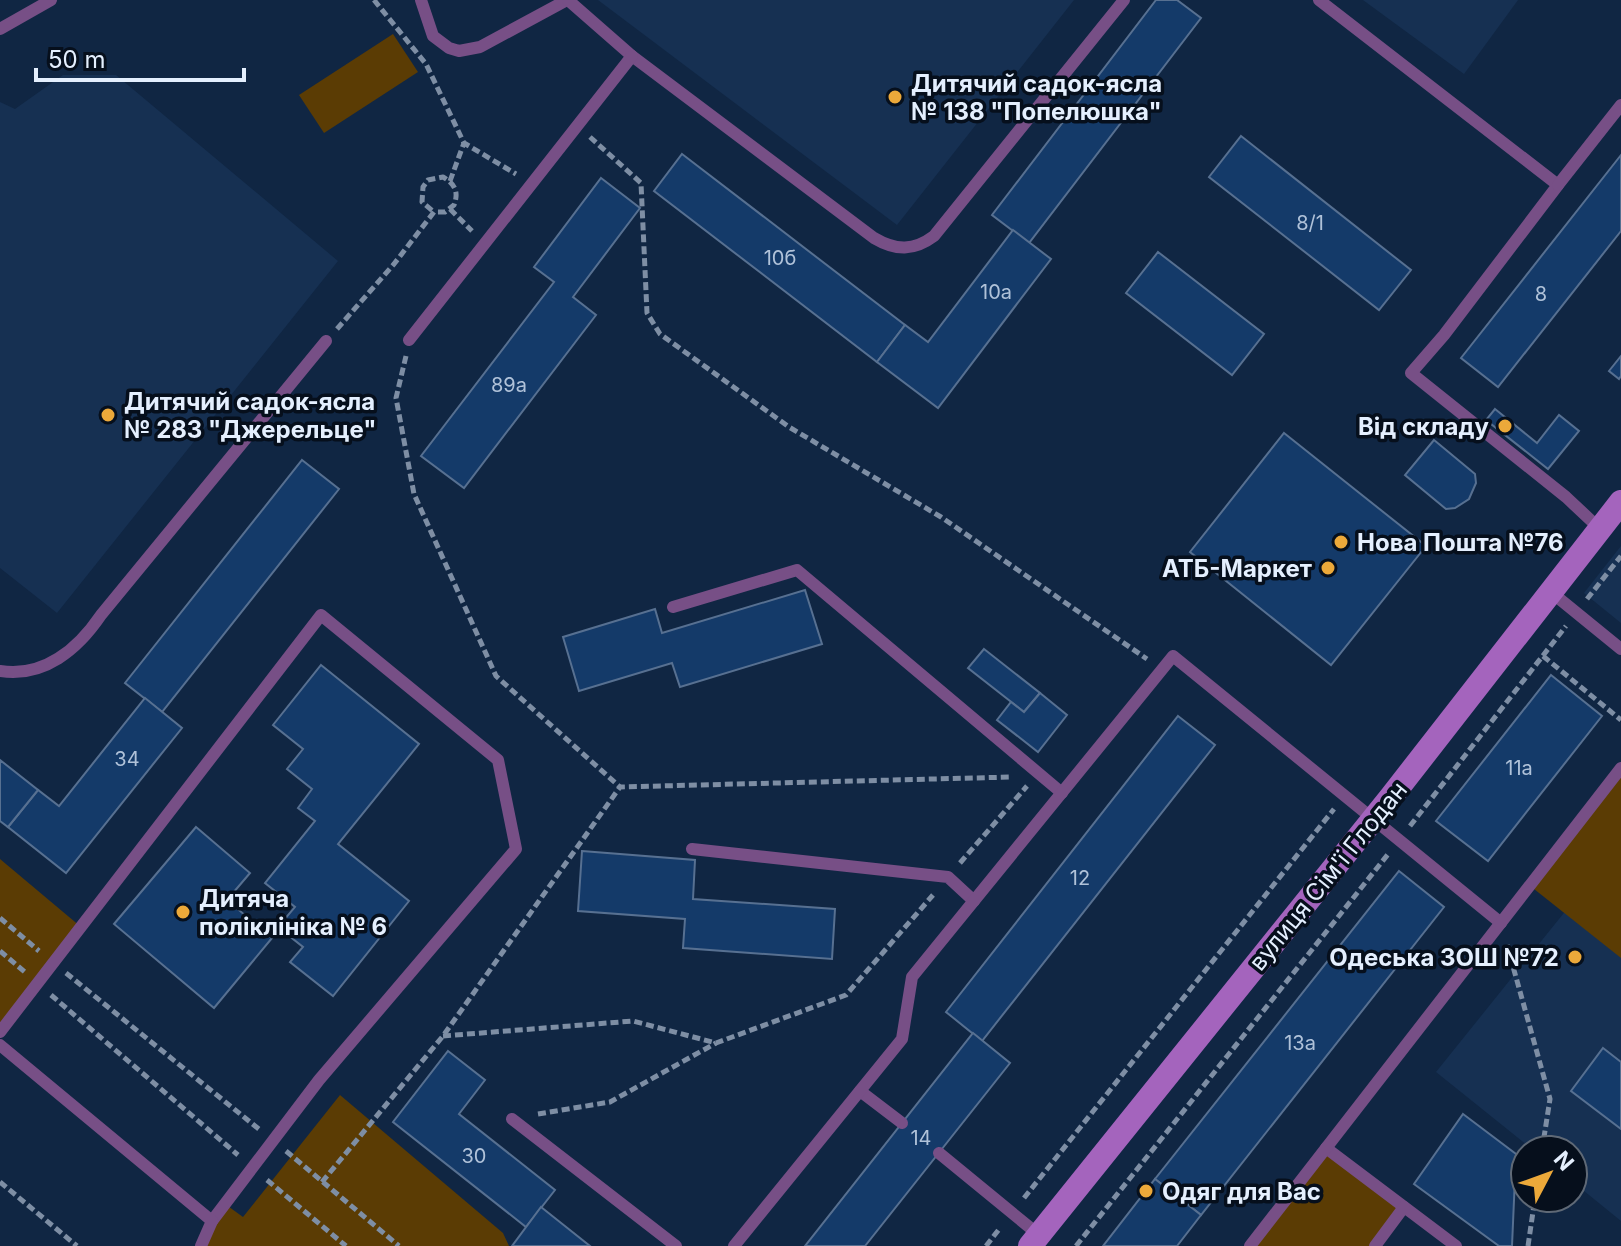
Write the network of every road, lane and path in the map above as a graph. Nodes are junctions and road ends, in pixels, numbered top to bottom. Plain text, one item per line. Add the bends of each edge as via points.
1 (51, 0) edge
2 (374, 0) edge
3 (421, 0) edge
4 (568, 0) edge
5 (1124, 0) edge
6 (1319, 0) edge
7 (0, 29) edge
8 (632, 56) junction
9 (1621, 105) edge
10 (577, 126) junction
11 (464, 143) junction
12 (450, 181) junction
13 (532, 183) junction
14 (1558, 185) junction
15 (450, 209) junction
16 (434, 212) junction
17 (485, 243) junction
18 (409, 340) joint
19 (326, 341) joint
20 (1621, 502) edge
21 (1600, 529) junction
22 (1621, 556) edge
23 (1551, 592) junction
24 (673, 607) dead end
25 (1576, 613) junction
26 (1621, 649) edge
27 (1543, 656) junction
28 (1161, 669) junction
29 (0, 671) edge
30 (1621, 720) edge
31 (1621, 768) edge
32 (1038, 773) junction
33 (620, 787) junction
34 (1062, 793) junction
35 (1344, 796) junction
36 (1373, 820) junction
37 (1399, 840) junction
38 (692, 849) dead end
39 (948, 877) junction
40 (974, 901) junction
41 (0, 918) edge
42 (1501, 923) junction
43 (0, 951) edge
44 (53, 963) junction
45 (38, 983) junction
46 (0, 1032) edge
47 (443, 1036) junction
48 (716, 1043) junction
49 (0, 1045) edge
50 (860, 1091) junction
51 (512, 1119) joint
52 (902, 1123) dead end
53 (1545, 1134) edge
54 (273, 1140) junction
55 (1326, 1148) junction
56 (939, 1153) dead end
57 (252, 1168) junction
58 (0, 1182) edge
59 (322, 1182) junction
60 (1404, 1207) junction
61 (1012, 1213) junction
62 (1533, 1214) edge
63 (212, 1221) junction
64 (1034, 1240) edge
65 (77, 1246) edge
66 (201, 1246) edge
67 (346, 1246) edge
68 (399, 1246) edge
69 (676, 1246) edge
70 (734, 1246) edge
71 (986, 1246) edge
72 (1076, 1246) edge
73 (1250, 1246) edge
74 (1375, 1246) edge
75 (1456, 1246) edge
76 (1528, 1246) edge

1 - 7 lane
2 - 11 path via 426,64
3 - 4 lane via 433,36 459,51 480,47
4 - 8 lane
5 - 8 lane via 934,236 911,248 898,249 874,238
6 - 14 lane
8 - 10 lane
9 - 14 lane
10 - 13 lane
10 - 28 path via 641,183 647,313 660,334 789,427 941,517
11 - 12 path
11 - 13 path
12 - 15 path via 457,192
12 - 16 path via 435,177 423,187 422,202
13 - 17 lane
14 - 21 lane via 1411,373
15 - 16 path
15 - 17 path
16 - 19 path
17 - 18 lane
18 - 33 path via 396,398 414,494 496,676
19 - 29 lane via 84,639 62,657 36,668
20 - 21 street, вулиця Сім'ї Глодан
21 - 23 street, вулиця Сім'ї Глодан
22 - 25 path
23 - 25 lane
23 - 36 street, вулиця Сім'ї Глодан
24 - 32 lane via 797,570
25 - 26 lane
25 - 27 path
27 - 30 path
27 - 37 path
28 - 34 lane
28 - 35 lane via 1173,656
31 - 42 lane
32 - 33 path
32 - 34 lane
32 - 39 path
33 - 47 path
34 - 40 lane
35 - 36 lane
35 - 61 path
36 - 37 lane
36 - 64 street, вулиця Сім'ї Глодан
37 - 42 lane
37 - 72 path
38 - 39 lane
39 - 40 lane
39 - 48 path via 846,995
40 - 50 lane via 912,977 902,1039
41 - 44 path
42 - 53 path via 1550,1099
42 - 55 lane
43 - 45 path
44 - 45 lane
44 - 54 path
44 - 54 lane via 321,615 498,760 516,849
45 - 46 lane
45 - 57 path
47 - 48 path via 633,1021
47 - 59 path
48 - 51 path via 610,1102
49 - 63 lane
50 - 52 lane
50 - 70 lane
51 - 69 lane
54 - 57 lane
54 - 59 path
55 - 60 lane
55 - 73 lane
56 - 61 lane
57 - 63 lane
57 - 67 path
58 - 65 path
59 - 68 path
60 - 74 lane
60 - 75 lane
61 - 64 lane
61 - 71 path
62 - 76 path
63 - 66 lane

